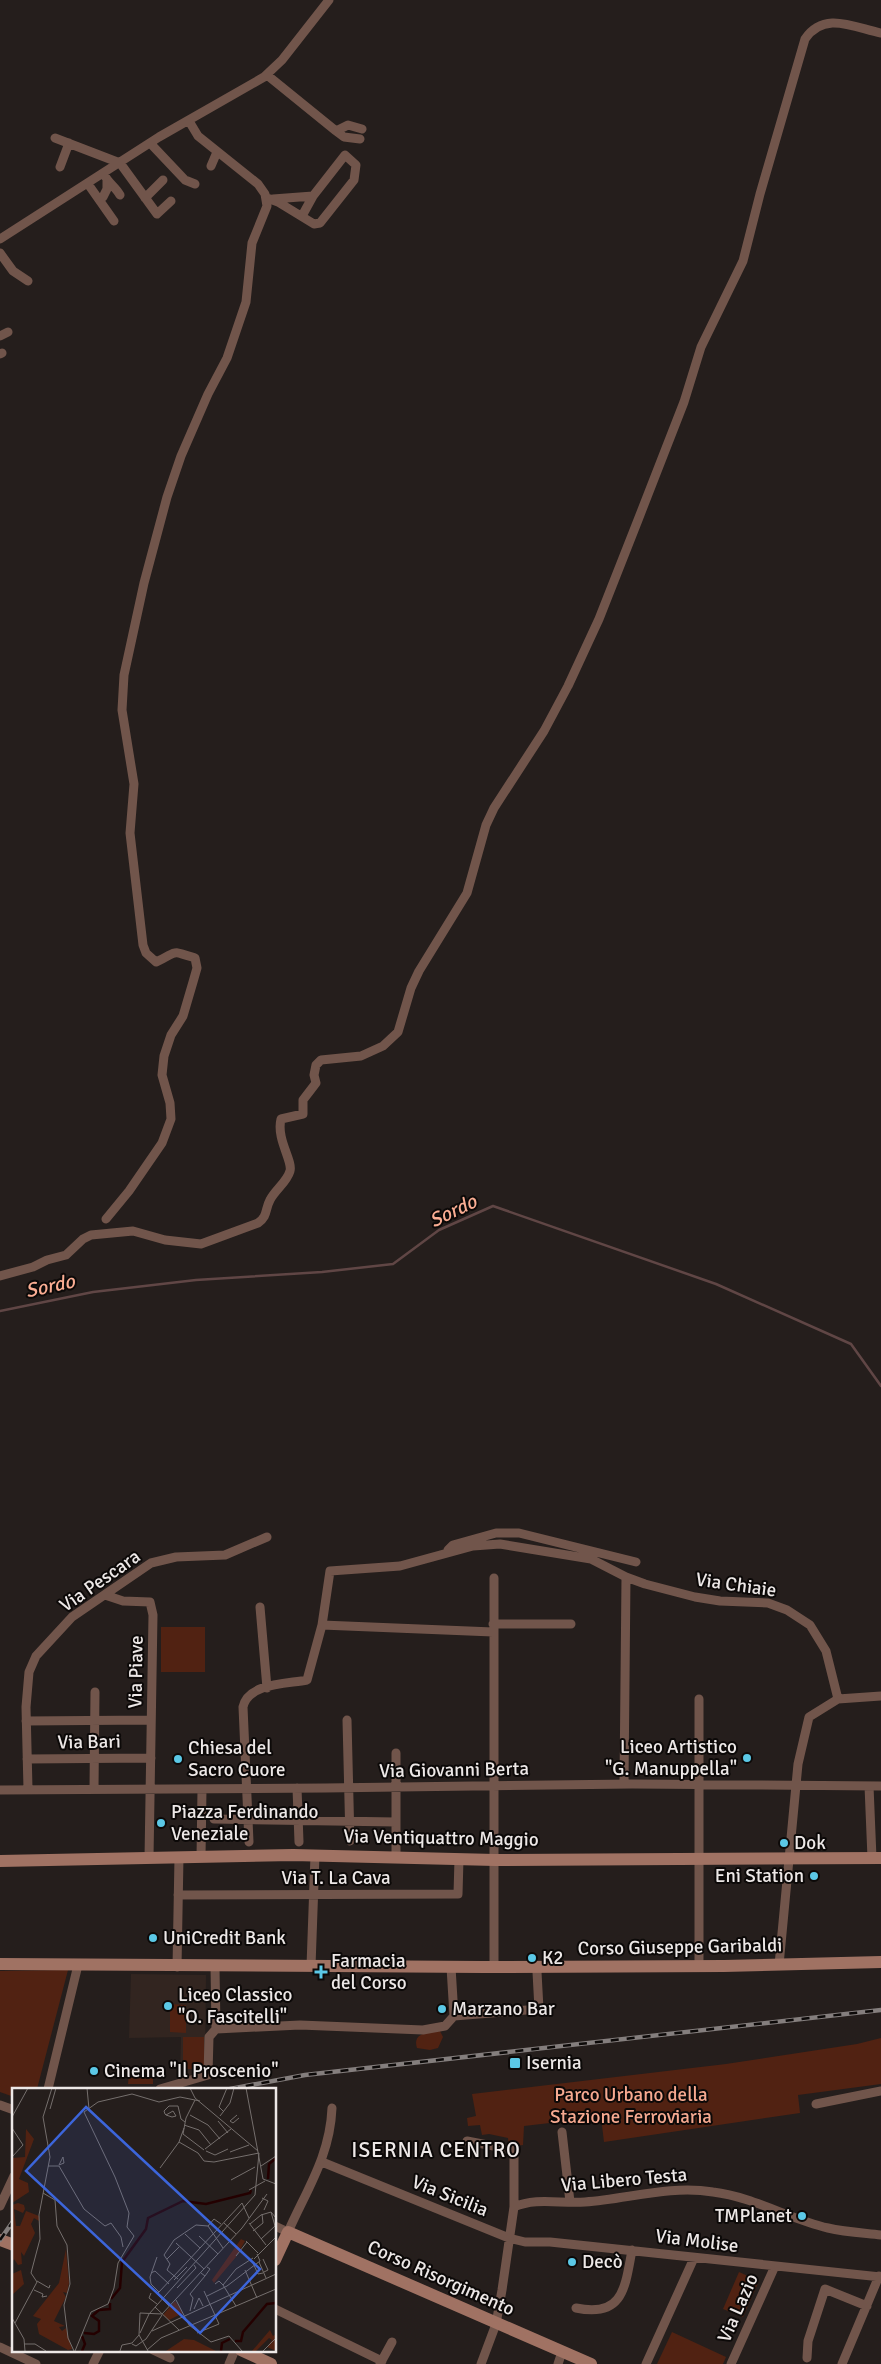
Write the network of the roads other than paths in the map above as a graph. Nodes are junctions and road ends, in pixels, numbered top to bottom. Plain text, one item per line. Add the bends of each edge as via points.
1 (329, 0) edge
2 (881, 33) edge
3 (267, 75) junction
4 (190, 121) junction
5 (336, 131) junction
6 (55, 138) dead end
7 (69, 143) junction
8 (150, 143) junction
9 (217, 152) junction
10 (120, 163) junction
11 (211, 166) dead end
12 (60, 167) dead end
13 (105, 177) junction
14 (163, 180) dead end
15 (88, 184) junction
16 (195, 184) dead end
17 (120, 195) dead end
18 (313, 196) junction
19 (103, 197) dead end
20 (145, 198) junction
21 (270, 199) junction
22 (171, 201) dead end
23 (302, 216) junction
24 (114, 221) dead end
25 (0, 239) edge
26 (0, 253) edge
27 (28, 281) dead end
28 (106, 1219) dead end
29 (0, 1276) edge
30 (267, 1537) dead end
31 (447, 1552) junction
32 (636, 1562) dead end
33 (626, 1577) junction
34 (494, 1578) dead end
35 (104, 1595) junction
36 (260, 1607) dead end
37 (571, 1624) dead end
38 (322, 1626) junction
39 (493, 1628) junction
40 (267, 1688) junction
41 (95, 1692) dead end
42 (881, 1696) edge
43 (699, 1699) dead end
44 (838, 1700) junction
45 (152, 1720) junction
46 (347, 1720) dead end
47 (95, 1721) junction
48 (26, 1722) junction
49 (396, 1753) dead end
50 (151, 1758) junction
51 (27, 1759) junction
52 (94, 1759) junction
53 (624, 1784) junction
54 (494, 1785) junction
55 (700, 1785) junction
56 (797, 1785) junction
57 (869, 1786) junction
58 (881, 1786) edge
59 (396, 1787) junction
60 (297, 1788) junction
61 (348, 1788) junction
62 (28, 1789) junction
63 (94, 1789) junction
64 (151, 1789) junction
65 (202, 1789) junction
66 (246, 1789) junction
67 (0, 1790) edge
68 (214, 1819) dead end
69 (248, 1820) junction
70 (298, 1820) junction
71 (350, 1821) junction
72 (396, 1822) junction
73 (350, 1841) dead end
74 (249, 1842) dead end
75 (299, 1842) dead end
76 (315, 1855) junction
77 (179, 1857) junction
78 (201, 1857) junction
79 (396, 1857) junction
80 (149, 1858) junction
81 (700, 1858) junction
82 (790, 1858) junction
83 (877, 1858) edge
84 (459, 1859) junction
85 (495, 1860) junction
86 (0, 1861) edge
87 (313, 1894) junction
88 (178, 1895) junction
89 (881, 1962) edge
90 (0, 1964) edge
91 (78, 1965) junction
92 (779, 1965) junction
93 (311, 1966) junction
94 (699, 1966) junction
95 (177, 1967) junction
96 (215, 1967) junction
97 (451, 1967) junction
98 (494, 1967) junction
99 (539, 1967) junction
100 (454, 2016) junction
101 (216, 2028) junction
102 (48, 2088) edge
103 (163, 2088) edge
104 (881, 2091) edge
105 (816, 2104) dead end
106 (0, 2105) edge
107 (332, 2108) dead end
108 (12, 2109) edge
109 (562, 2132) dead end
110 (467, 2141) dead end
111 (322, 2162) junction
112 (12, 2180) edge
113 (570, 2202) junction
114 (0, 2206) edge
115 (514, 2207) junction
116 (276, 2226) edge
117 (288, 2232) junction
118 (881, 2235) edge
119 (509, 2238) junction
120 (0, 2240) edge
121 (12, 2245) edge
122 (632, 2250) junction
123 (276, 2258) edge
124 (694, 2258) junction
125 (775, 2266) junction
126 (880, 2276) edge
127 (867, 2306) junction
128 (576, 2308) dead end
129 (276, 2310) edge
130 (496, 2324) junction
131 (392, 2342) dead end
132 (0, 2347) edge
133 (99, 2352) edge
134 (157, 2352) edge
135 (234, 2352) edge
136 (245, 2352) edge
137 (562, 2352) junction
138 (170, 2358) dead end
139 (807, 2358) dead end
140 (381, 2362) edge
141 (36, 2364) edge
142 (93, 2364) edge
143 (229, 2364) edge
144 (271, 2364) edge
145 (481, 2364) edge
146 (558, 2364) edge
147 (591, 2364) edge
148 (646, 2364) edge
149 (731, 2364) edge
150 (842, 2364) edge

1 - 3 street
2 - 29 street via 824,22 811,30 805,39 743,262 702,347 684,402 599,619 544,732 494,808 486,825 467,894 410,988 398,1032 383,1046 362,1056 321,1060 316,1065 316,1083 304,1100 303,1114 281,1118 281,1140 291,1169 268,1203 264,1219 258,1223 201,1244 164,1240 133,1231 91,1235 66,1254 33,1268
3 - 4 street
3 - 5 street
4 - 8 street
4 - 9 street via 198,136
5 - 5 street via 348,125 361,134 344,137
6 - 7 street
7 - 10 street
7 - 12 street
8 - 10 street
8 - 16 street via 185,180
9 - 11 street
9 - 21 street via 258,184
10 - 13 street
10 - 20 street
13 - 15 street
13 - 17 street
13 - 19 street
14 - 20 street
15 - 24 street
15 - 25 street
18 - 21 street
18 - 23 street
18 - 23 street via 345,155 356,166 354,180 320,223 314,224
20 - 22 street via 157,214
21 - 23 street
21 - 28 street via 252,243 246,302 227,358 181,456 167,497 124,674 122,710 134,784 130,833 143,945 156,962 171,952 178,952 195,958 197,968 182,1016 164,1056 162,1074 171,1111 165,1136 134,1184
26 - 27 street via 13,271
30 - 35 street, Via Pescara via 225,1555 151,1563
31 - 32 street via 453,1545 496,1532 518,1533
31 - 33 street, Via Chiaie via 500,1544 591,1559
31 - 38 street via 400,1566 330,1571
33 - 44 street, Via Chiaie via 703,1598 768,1603 787,1610 810,1625 826,1651
33 - 53 street
34 - 39 street
35 - 45 street, Via Piave via 123,1601 150,1602 153,1615
35 - 48 street, Via Pescara via 72,1617 36,1656 29,1672
36 - 40 street
37 - 39 street
38 - 39 street
38 - 40 street via 308,1680
39 - 54 street
40 - 66 street via 250,1693 243,1707
41 - 47 street
42 - 44 street
43 - 55 street
44 - 56 street via 809,1718 798,1764
45 - 47 street
45 - 50 street, Via Piave
46 - 61 street
47 - 48 street
47 - 52 street
48 - 51 street, Via Pescara
49 - 59 street
50 - 52 street, Via Bari
50 - 64 street, Via Piave
51 - 52 street, Via Bari
51 - 62 street, Via Pescara
52 - 63 street
53 - 54 street, Via Giovanni Berta
53 - 55 street, Via Giovanni Berta
54 - 59 street, Via Giovanni Berta
54 - 85 street
55 - 56 street, Via Giovanni Berta
55 - 81 street
56 - 57 street, Via Giovanni Berta
56 - 82 street
57 - 58 street, Via Giovanni Berta
57 - 83 street
59 - 61 street, Via Giovanni Berta
59 - 72 street
60 - 61 street, Via Giovanni Berta
60 - 66 street, Via Giovanni Berta
60 - 70 street
61 - 71 street
62 - 63 street, Via Giovanni Berta
62 - 67 street, Via Giovanni Berta
63 - 64 street, Via Giovanni Berta
64 - 65 street, Via Giovanni Berta
64 - 80 street, Via Piave
65 - 66 street, Via Giovanni Berta
65 - 78 street
66 - 69 street
68 - 69 street
69 - 70 street
69 - 74 street
70 - 71 street
70 - 75 street
71 - 72 street
71 - 73 street
72 - 79 street
76 - 78 main road, Via Ventiquattro Maggio
76 - 79 main road, Via Ventiquattro Maggio
76 - 87 street
77 - 78 main road, Via Ventiquattro Maggio
77 - 80 main road, Via Ventiquattro Maggio
77 - 88 street
79 - 84 main road, Via Ventiquattro Maggio
80 - 86 main road, Via Ventiquattro Maggio
81 - 82 main road, Via Ventiquattro Maggio
81 - 85 main road, Via Ventiquattro Maggio
81 - 94 street
82 - 83 main road, Via Ventiquattro Maggio
82 - 92 street
84 - 85 main road, Via Ventiquattro Maggio
84 - 87 street, Via T. La Cava via 458,1894
85 - 98 street
87 - 88 street, Via T. La Cava
87 - 93 street
88 - 95 street
89 - 92 main road, Corso Giuseppe Garibaldi
90 - 91 main road, Corso Giuseppe Garibaldi
91 - 95 main road, Corso Giuseppe Garibaldi
91 - 102 street
92 - 94 main road, Corso Giuseppe Garibaldi
93 - 96 main road, Corso Giuseppe Garibaldi
93 - 97 main road, Corso Giuseppe Garibaldi
94 - 99 main road, Corso Giuseppe Garibaldi
95 - 96 main road, Corso Giuseppe Garibaldi
96 - 101 street
97 - 98 main road, Corso Giuseppe Garibaldi
97 - 100 street
98 - 99 main road, Corso Giuseppe Garibaldi
99 - 100 street via 538,2009
100 - 101 street via 445,2026 423,2030 300,2025
101 - 103 street via 209,2037 208,2074
104 - 105 street
106 - 108 street
107 - 111 street via 332,2129
109 - 113 street
110 - 115 street via 514,2150
111 - 117 street
111 - 119 street, Via Sicilia
112 - 114 street
113 - 115 street, Via Libero Testa via 526,2202
113 - 118 street, Via Libero Testa via 683,2189 712,2192 746,2198 829,2228
115 - 119 street
116 - 117 street, Corso Risorgimento
117 - 123 main road
117 - 130 main road, Corso Risorgimento
119 - 122 street, Via Molise
119 - 130 street
120 - 121 main road
122 - 124 street, Via Molise
122 - 128 street via 623,2294 610,2307 593,2311
124 - 125 street, Via Molise
124 - 148 street
125 - 126 street, Via Molise
125 - 149 street, Via Lazio
126 - 127 street
127 - 139 street via 825,2289 808,2340
127 - 150 street
129 - 140 street
130 - 137 main road, Corso Risorgimento
130 - 145 street
131 - 140 street
132 - 141 street
133 - 142 street
134 - 138 street
135 - 143 street
136 - 144 main road
137 - 146 street
137 - 147 main road, Corso Risorgimento

